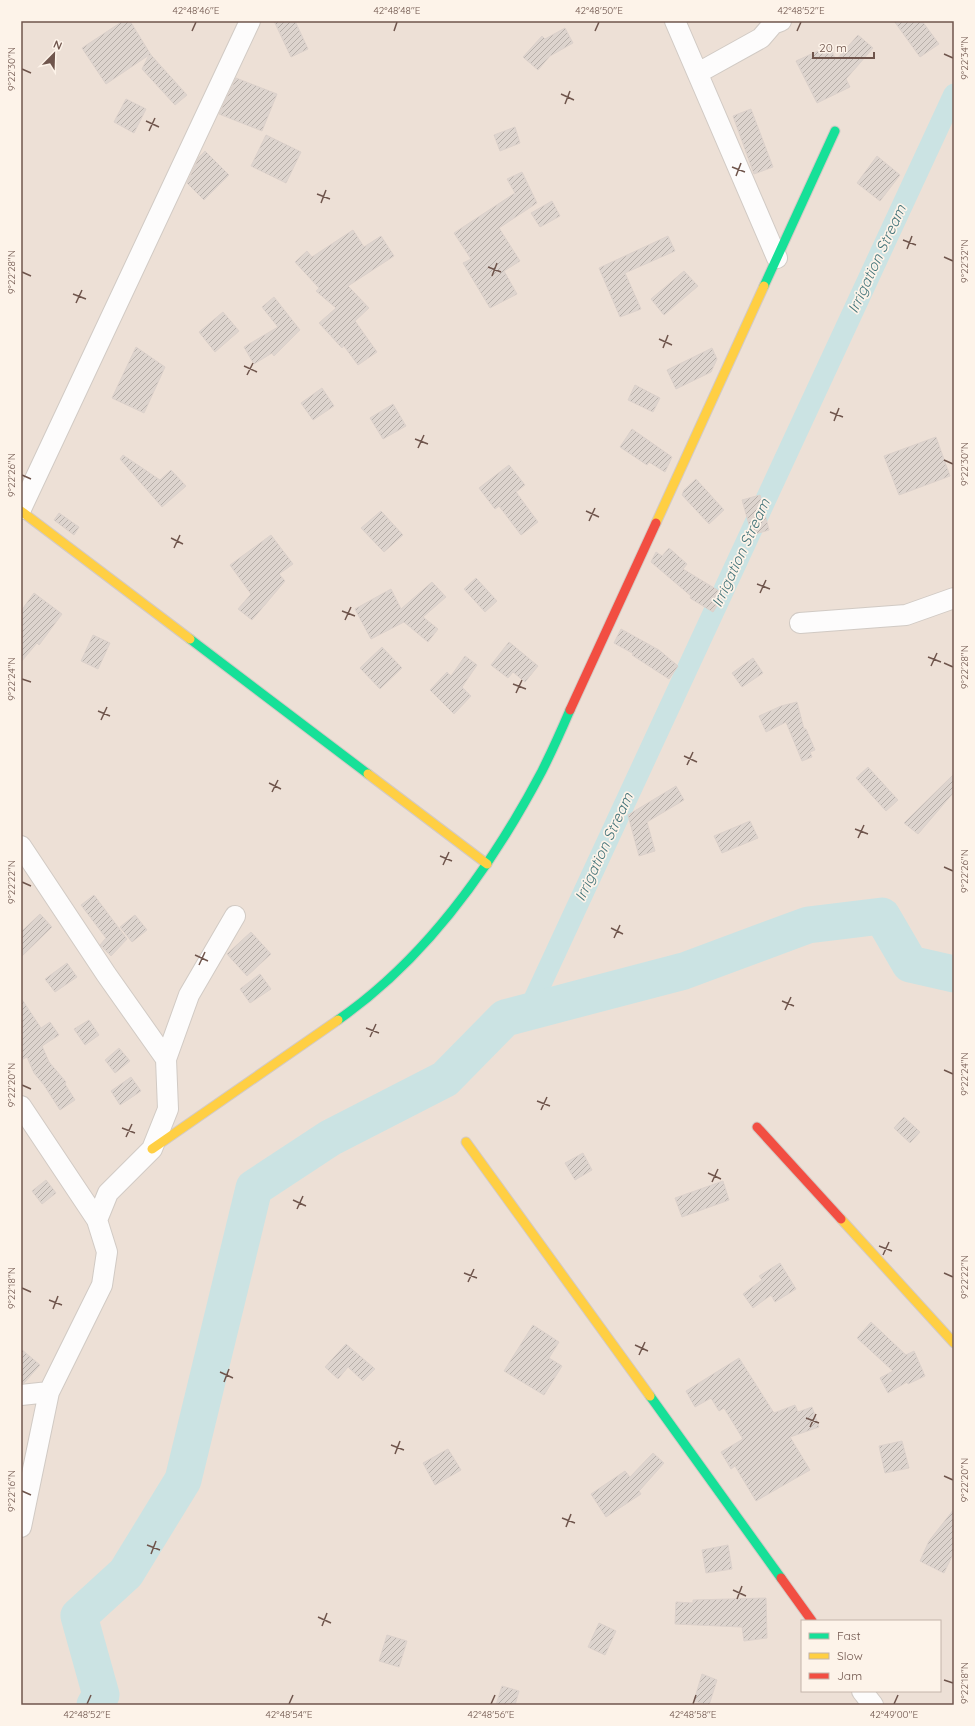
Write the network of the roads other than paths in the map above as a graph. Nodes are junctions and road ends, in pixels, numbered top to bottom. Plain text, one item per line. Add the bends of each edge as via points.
1 (250, 21) edge
2 (675, 21) edge
3 (781, 21) edge
4 (698, 73) junction
5 (836, 131) dead end
6 (778, 258) junction
7 (21, 510) edge
8 (954, 598) edge
9 (800, 623) dead end
10 (21, 846) edge
11 (487, 864) junction
12 (235, 916) dead end
13 (166, 1059) junction
14 (21, 1106) edge
15 (757, 1127) dead end
16 (466, 1142) dead end
17 (152, 1149) junction
18 (97, 1220) junction
19 (954, 1343) edge
20 (49, 1392) junction
21 (21, 1395) edge
22 (21, 1526) edge
23 (811, 1620) edge
24 (863, 1692) edge
25 (872, 1705) edge

1 - 7 street
2 - 4 street
3 - 4 street via 773,24 761,38
4 - 6 street
5 - 6 street
6 - 11 street via 542,771
7 - 11 street
8 - 9 street via 906,615
10 - 13 street
11 - 17 street via 436,931 365,1001
12 - 13 street via 189,994
13 - 17 street via 168,1110
14 - 18 street
15 - 19 street
16 - 23 street
17 - 18 street via 108,1193
18 - 20 street via 107,1252 102,1285
20 - 21 street
20 - 22 street
24 - 25 street

